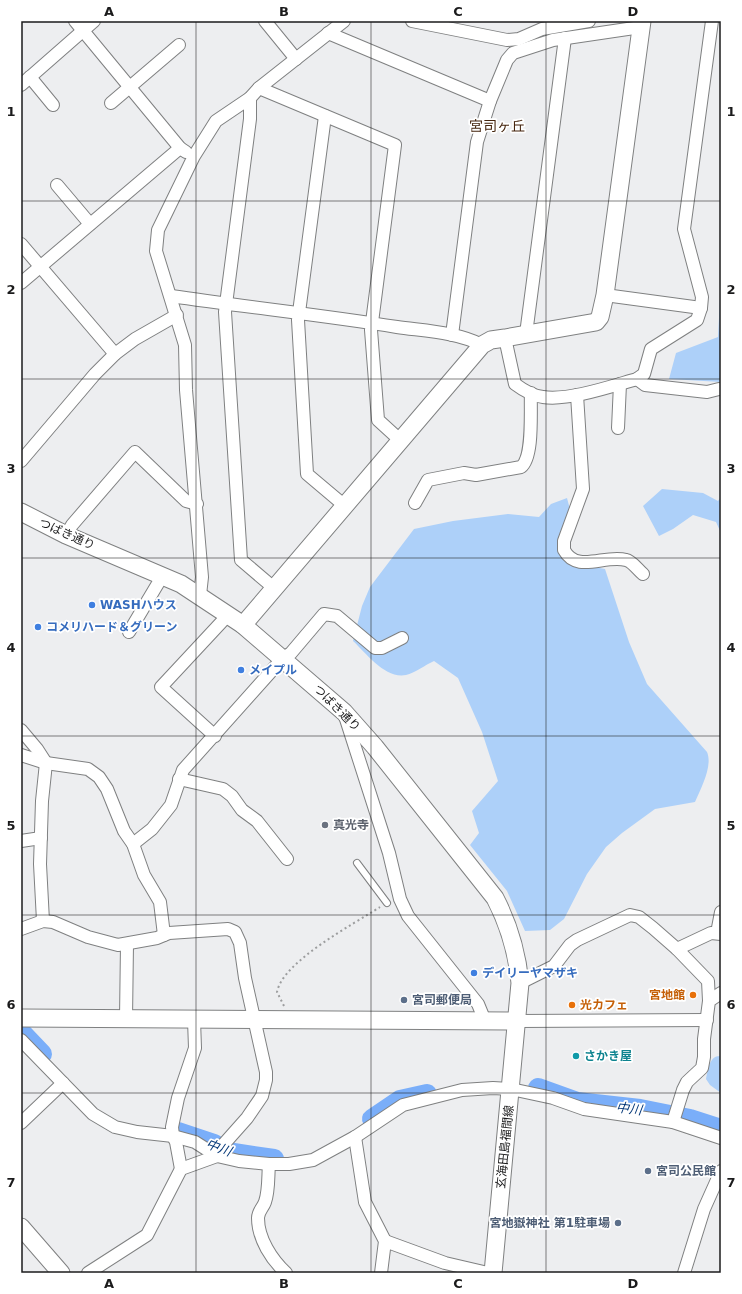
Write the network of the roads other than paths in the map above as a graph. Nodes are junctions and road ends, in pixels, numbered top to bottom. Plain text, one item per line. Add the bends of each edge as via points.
1 (75, 21) edge
2 (94, 21) edge
3 (265, 21) edge
4 (344, 21) edge
5 (412, 21) edge
6 (589, 21) edge
7 (712, 21) edge
8 (641, 24) edge
9 (83, 30) junction
10 (328, 33) junction
11 (565, 38) junction
12 (179, 45) dead end
13 (296, 59) junction
14 (26, 81) edge
15 (130, 86) junction
16 (259, 88) junction
17 (250, 98) junction
18 (490, 101) junction
19 (111, 103) dead end
20 (53, 105) dead end
21 (325, 116) junction
22 (180, 148) junction
23 (194, 156) junction
24 (57, 186) dead end
25 (90, 224) junction
26 (21, 244) edge
27 (40, 266) junction
28 (21, 283) edge
29 (605, 295) junction
30 (171, 296) junction
31 (226, 304) junction
32 (701, 308) junction
33 (299, 313) junction
34 (177, 315) junction
35 (372, 323) junction
36 (526, 334) junction
37 (452, 335) junction
38 (505, 338) junction
39 (482, 345) junction
40 (115, 354) junction
41 (637, 379) junction
42 (620, 384) junction
43 (719, 389) dead end
44 (531, 393) junction
45 (577, 394) junction
46 (618, 428) dead end
47 (401, 441) junction
48 (21, 461) edge
49 (197, 504) junction
50 (415, 504) dead end
51 (345, 506) junction
52 (21, 512) edge
53 (66, 535) junction
54 (643, 574) dead end
55 (163, 575) junction
56 (274, 588) junction
57 (200, 595) junction
58 (228, 614) junction
59 (243, 625) junction
60 (129, 632) dead end
61 (402, 638) dead end
62 (283, 658) junction
63 (344, 712) junction
64 (21, 730) edge
65 (215, 736) junction
66 (21, 756) edge
67 (46, 763) junction
68 (179, 779) junction
69 (41, 838) junction
70 (21, 841) edge
71 (133, 844) junction
72 (287, 859) dead end
73 (357, 863) dead end
74 (387, 903) road end
75 (721, 912) edge
76 (43, 921) junction
77 (21, 929) edge
78 (719, 934) edge
79 (164, 935) junction
80 (127, 944) junction
81 (677, 949) junction
82 (520, 983) junction
83 (721, 992) edge
84 (709, 1001) junction
85 (21, 1018) edge
86 (126, 1019) junction
87 (194, 1020) junction
88 (253, 1020) junction
89 (707, 1020) junction
90 (485, 1021) junction
91 (518, 1021) junction
92 (21, 1040) edge
93 (63, 1083) junction
94 (511, 1089) junction
95 (673, 1122) junction
96 (21, 1123) edge
97 (173, 1136) junction
98 (355, 1137) junction
99 (721, 1138) edge
100 (217, 1156) junction
101 (269, 1164) junction
102 (181, 1170) junction
103 (721, 1171) edge
104 (21, 1227) edge
105 (385, 1241) junction
106 (441, 1268) edge
107 (61, 1273) edge
108 (88, 1273) edge
109 (286, 1273) edge
110 (382, 1273) edge
111 (488, 1273) edge
112 (493, 1273) edge
113 (684, 1273) edge

1 - 9 street
2 - 9 street
3 - 13 street
4 - 10 street
5 - 6 street via 507,40 519,39 542,29
7 - 32 street via 684,229 702,297
8 - 11 street
8 - 29 street
9 - 14 street
9 - 15 street
10 - 13 street
10 - 18 street
11 - 18 street via 513,53 507,60
11 - 36 street
12 - 15 street
13 - 16 street
14 - 20 street
15 - 19 street
15 - 22 street
16 - 17 street
16 - 21 street
17 - 23 street via 216,121
17 - 31 street via 250,119
18 - 37 street via 477,142
21 - 33 street
21 - 35 street via 395,145
22 - 23 street
22 - 25 street
23 - 30 street via 158,230 156,251
24 - 25 street
25 - 27 street
26 - 27 street
27 - 28 street
27 - 40 street
29 - 32 street
29 - 36 street via 600,317 596,322
30 - 31 street
30 - 34 street
31 - 33 street
31 - 56 street via 241,560
32 - 41 street via 697,320 651,349 644,374
33 - 35 street
33 - 51 street via 307,474
34 - 40 street via 135,339
34 - 49 street via 186,345 186,390
35 - 37 street
35 - 47 street via 378,420
36 - 38 street
37 - 39 street
38 - 39 street via 491,340
38 - 44 street via 515,384
39 - 47 street
40 - 48 street
41 - 42 street
41 - 43 street via 645,385 660,387 707,392
42 - 45 street
42 - 46 street
44 - 45 street via 543,397
44 - 50 street via 526,463 521,467 476,475 464,474 428,480
45 - 54 street via 583,489 566,536 564,550 572,560 581,562 628,560
47 - 51 street
49 - 53 street via 186,501 135,452
49 - 57 street via 202,577
51 - 56 street
52 - 53 street, つばき通り
53 - 55 street, つばき通り
55 - 57 street, つばき通り
55 - 60 street
56 - 59 street
57 - 58 street, つばき通り
58 - 59 street, つばき通り
58 - 65 street via 161,687
59 - 62 street, つばき通り
61 - 62 street via 382,648 375,648 337,616 324,614 291,653
62 - 63 street, つばき通り
62 - 65 street
63 - 82 street, つばき通り via 380,753 495,898 514,941
63 - 90 street via 389,853 400,899 408,916 478,1004
64 - 67 street
65 - 68 street via 183,770
66 - 67 street
67 - 69 street
67 - 71 street via 88,769 99,777 107,789 124,831
68 - 71 street via 171,805 152,829
68 - 72 street via 222,789 232,796 242,810 257,821
69 - 70 street
69 - 76 street
71 - 79 street via 144,875 160,902
73 - 74 lane
75 - 78 street
76 - 77 street
76 - 80 street via 53,922 99,940 118,945
78 - 81 street via 711,933
79 - 80 street
79 - 88 street via 190,930 228,929 235,932 240,943
80 - 86 street
81 - 82 street via 639,917 630,915 577,940 554,966
81 - 84 street via 708,981
82 - 91 street, つばき通り
83 - 84 street
84 - 89 street
85 - 86 street
86 - 87 street
87 - 88 street
87 - 97 street via 195,1048 178,1098 172,1127
88 - 90 street
88 - 100 street via 266,1072 264,1091 247,1118 223,1144
89 - 91 street
89 - 95 street via 702,1068 687,1082
90 - 91 street
91 - 94 street, 玄海田島福間線
92 - 93 street
93 - 96 street
93 - 97 street via 93,1114 115,1127
94 - 95 street via 553,1098 584,1109
94 - 98 street via 462,1090 403,1105
94 - 112 street, 玄海田島福間線
95 - 99 street
97 - 100 street via 195,1142
97 - 102 street
98 - 101 street via 313,1160
98 - 105 street via 365,1202
100 - 101 street
100 - 102 street
101 - 109 street via 265,1202 259,1211 258,1219 262,1237 271,1255
102 - 108 street via 147,1235
103 - 113 street via 704,1209
104 - 107 street
105 - 106 street
105 - 110 street
106 - 111 street

